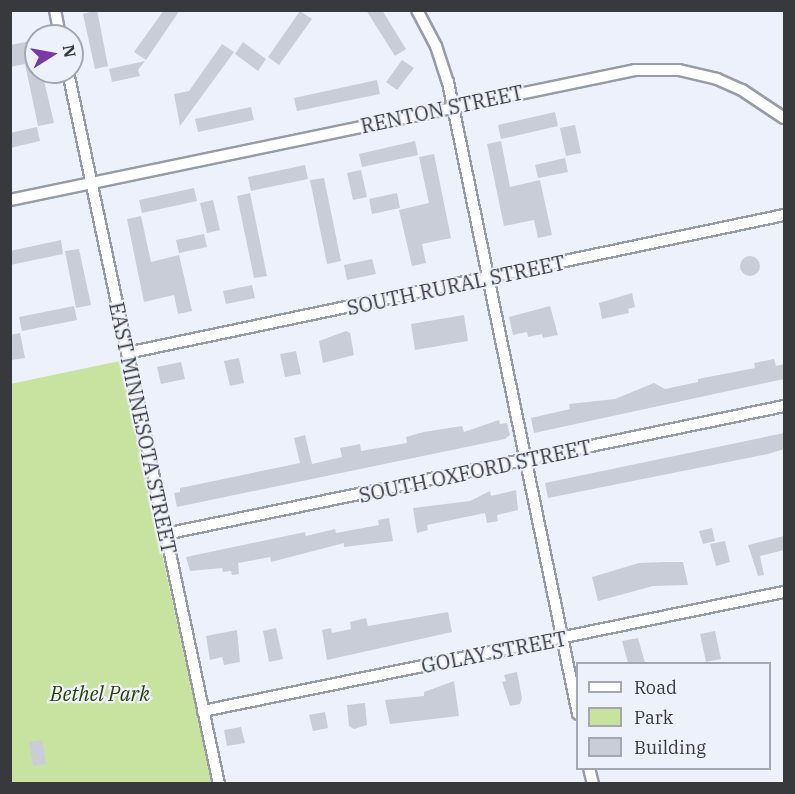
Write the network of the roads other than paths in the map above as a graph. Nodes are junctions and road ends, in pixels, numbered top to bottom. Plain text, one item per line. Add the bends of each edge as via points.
1 (417, 10) edge
2 (71, 84) edge
3 (453, 107) junction
4 (784, 118) edge
5 (91, 182) junction
6 (10, 200) edge
7 (784, 215) edge
8 (488, 278) junction
9 (127, 353) junction
10 (784, 406) edge
11 (527, 461) junction
12 (165, 534) junction
13 (784, 591) edge
14 (561, 639) junction
15 (576, 705) edge
16 (203, 711) junction
17 (219, 783) edge

1 - 3 street via 438,51
2 - 5 street, EAST MINNESOTA STREET
3 - 4 street, RENTON STREET via 624,71 657,69 717,79 742,90
3 - 5 street, RENTON STREET
3 - 8 street
5 - 6 street, RENTON STREET
5 - 9 street, EAST MINNESOTA STREET
7 - 8 street, SOUTH RURAL STREET
8 - 9 street, SOUTH RURAL STREET
8 - 11 street
9 - 12 street, EAST MINNESOTA STREET
10 - 11 street, SOUTH OXFORD STREET
11 - 12 street, SOUTH OXFORD STREET
11 - 14 street
12 - 16 street, EAST MINNESOTA STREET
13 - 14 street, GOLAY STREET
14 - 15 street
14 - 16 street, GOLAY STREET
16 - 17 street, EAST MINNESOTA STREET

